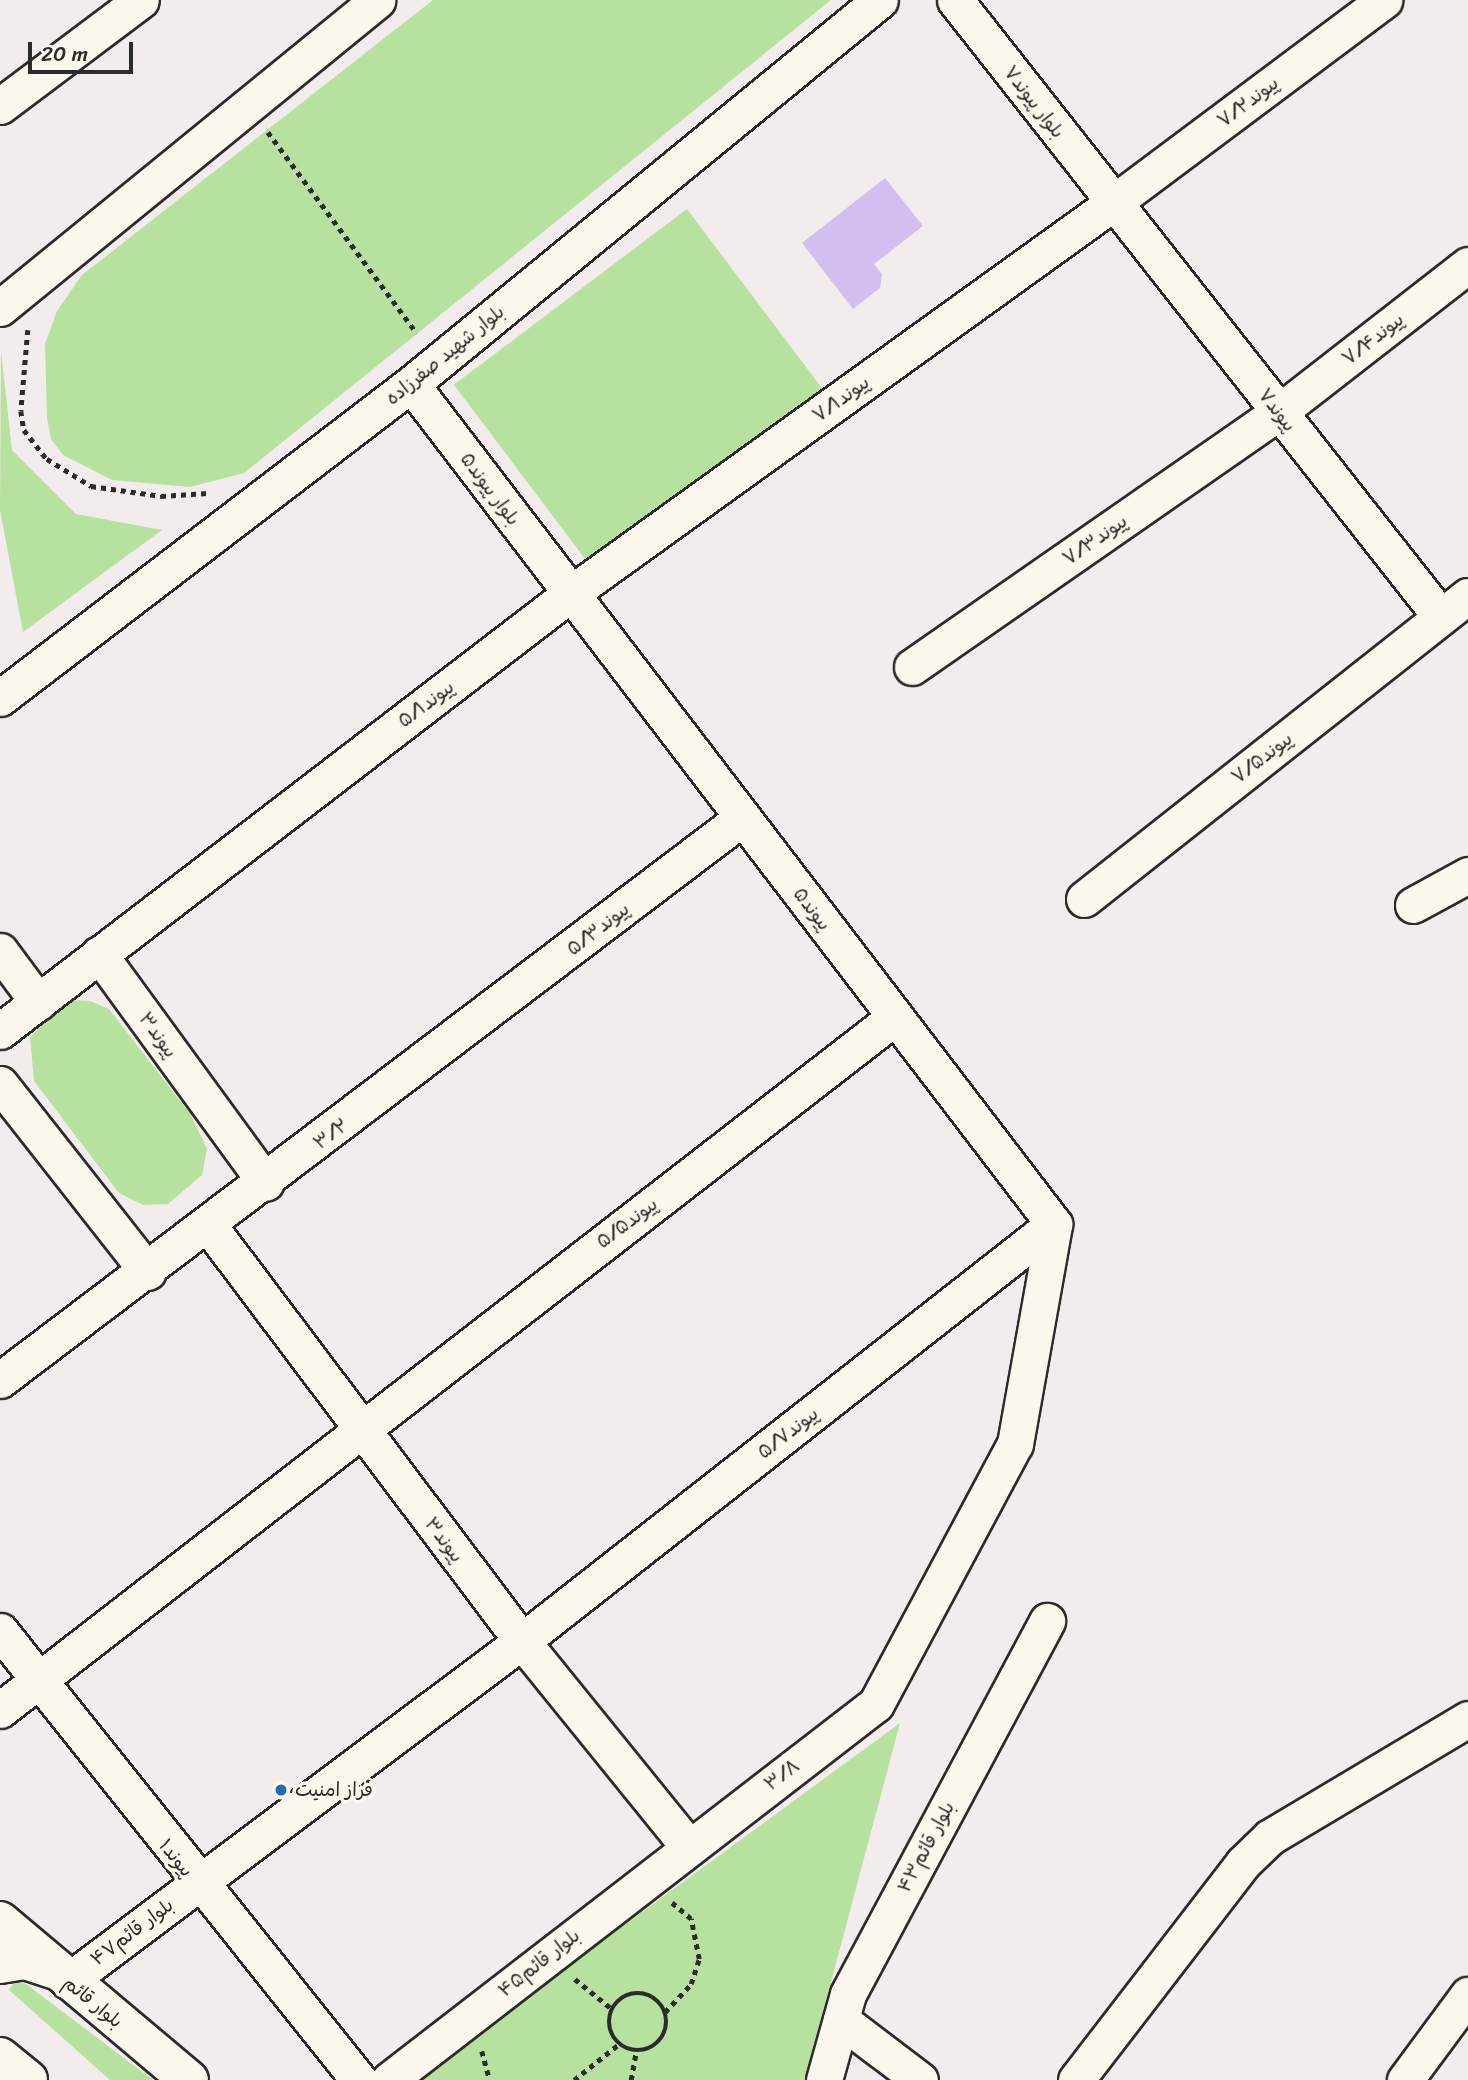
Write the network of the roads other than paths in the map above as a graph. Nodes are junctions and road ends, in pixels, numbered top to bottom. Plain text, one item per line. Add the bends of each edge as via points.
1 (141, 0) edge
2 (377, 0) edge
3 (880, 0) edge
4 (955, 0) edge
5 (1384, 0) edge
6 (0, 106) edge
7 (1113, 203) junction
8 (1468, 265) edge
9 (15, 314) edge
10 (411, 384) junction
11 (1279, 412) junction
12 (570, 594) junction
13 (1468, 596) edge
14 (1441, 617) junction
15 (912, 667) dead end
16 (0, 698) edge
17 (742, 818) junction
18 (1468, 875) edge
19 (1084, 899) dead end
20 (1413, 905) dead end
21 (0, 951) edge
22 (99, 954) junction
23 (38, 1002) junction
24 (895, 1017) junction
25 (0, 1031) edge
26 (453, 1041) joint
27 (0, 1084) edge
28 (266, 1183) junction
29 (1054, 1224) junction
30 (209, 1226) junction
31 (148, 1272) junction
32 (0, 1380) edge
33 (359, 1429) junction
34 (1047, 1621) dead end
35 (0, 1631) edge
36 (522, 1641) junction
37 (37, 1684) junction
38 (0, 1710) edge
39 (1468, 1719) edge
40 (688, 1846) junction
41 (197, 1884) junction
42 (0, 1921) edge
43 (0, 1964) edge
44 (61, 1975) junction
45 (1468, 1995) edge
46 (841, 2020) junction
47 (189, 2080) edge
48 (359, 2080) edge
49 (389, 2080) edge
50 (824, 2080) edge
51 (920, 2080) edge
52 (1076, 2080) edge
53 (1405, 2080) edge

1 - 6 street
2 - 9 street via 251,102
3 - 10 street, بلوار شهید صفرزاده
4 - 7 street, بلوار پیوند۷
5 - 7 street, پیوند۷/۲
7 - 11 street, پیوند۷
7 - 12 street, پیوند۷/۱
8 - 11 street, پیوند۷/۴
10 - 12 street, بلوار پیوند۵
10 - 16 street, بلوار شهید صفرزاده
11 - 14 street, پیوند۷
11 - 15 street, پیوند۷/۳
12 - 17 street, پیوند۵
12 - 22 street, پیوند۵/۱
13 - 14 street, پیوند۷/۵
14 - 19 street, پیوند۷/۵
17 - 24 street, پیوند۵
17 - 26 street, پیوند۵/۳
18 - 20 street
21 - 23 street
22 - 23 street, پیوند۵/۱
22 - 28 street, پیوند۳
23 - 25 street, پیوند۵/۱
24 - 29 street, پیوند۵
24 - 33 street, پیوند۵/۵
26 - 28 street, ۳/۲
27 - 31 street
28 - 30 street, ۳/۲
29 - 36 street, پیوند۵/۷
29 - 40 street, ۳/۸ via 1015,1444 876,1704
30 - 31 street, ۳/۲
30 - 33 street, پیوند۳
31 - 32 street, ۳/۲
33 - 36 street, پیوند۳
33 - 37 street, پیوند۵/۵
34 - 46 street, بلوار قائم۴۳ via 848,1994
35 - 37 street, پیوند۱
36 - 40 street, پیوند۳
36 - 41 street, پیوند۵/۷
37 - 38 street, پیوند۵/۵
37 - 41 street, پیوند۱
39 - 52 street via 1270,1838 1243,1863
40 - 49 street, بلوار قائم۴۵
41 - 44 street, بلوار قائم۴۷
41 - 48 street, پیوند۱
42 - 44 main road, بلوار قائم
43 - 44 main road via 25,1961
44 - 47 main road, بلوار قائم
45 - 53 street
46 - 50 street, بلوار قائم۴۳
46 - 51 street

